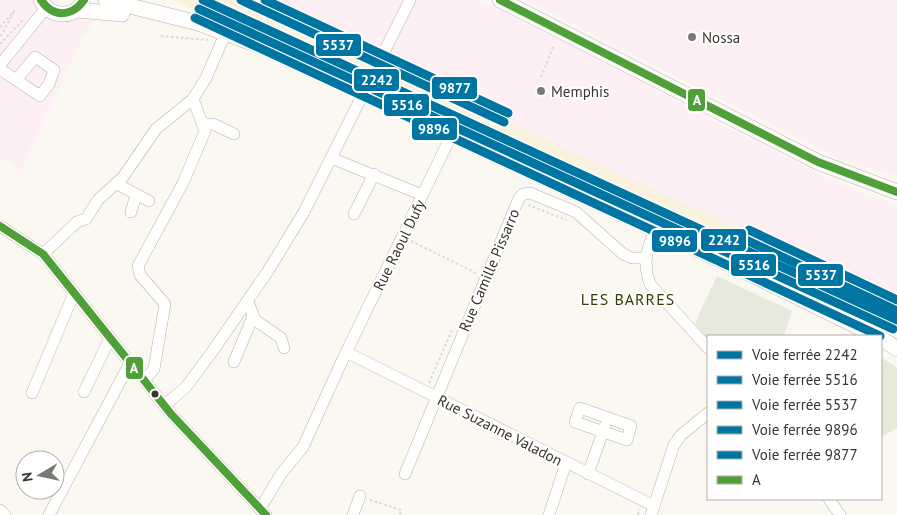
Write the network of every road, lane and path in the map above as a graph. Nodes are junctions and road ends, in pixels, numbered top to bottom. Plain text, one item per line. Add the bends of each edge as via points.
1 (106, 0) edge
2 (410, 0) edge
3 (500, 0) edge
4 (43, 4) edge
5 (81, 5) edge
6 (25, 19) dead end
7 (198, 23) junction
8 (0, 27) edge
9 (161, 36) dead end
10 (224, 36) junction
11 (0, 37) edge
12 (0, 44) edge
13 (554, 44) dead end
14 (0, 65) edge
15 (0, 69) edge
16 (540, 77) dead end
17 (17, 79) dead end
18 (364, 95) junction
19 (193, 99) junction
20 (204, 124) junction
21 (234, 134) dead end
22 (451, 136) junction
23 (331, 158) junction
24 (374, 174) junction
25 (117, 184) junction
26 (890, 186) edge
27 (415, 192) dead end
28 (897, 192) edge
29 (136, 195) junction
30 (150, 201) dead end
31 (131, 212) dead end
32 (354, 214) dead end
33 (0, 226) edge
34 (655, 231) junction
35 (403, 238) junction
36 (43, 254) junction
37 (646, 258) junction
38 (485, 277) junction
39 (74, 293) junction
40 (248, 302) junction
41 (252, 316) junction
42 (875, 335) edge
43 (110, 338) junction
44 (882, 339) edge
45 (707, 347) edge
46 (284, 348) dead end
47 (897, 348) edge
48 (346, 352) junction
49 (234, 362) dead end
50 (130, 363) junction
51 (145, 379) junction
52 (84, 392) dead end
53 (32, 393) dead end
54 (436, 398) junction
55 (165, 405) junction
56 (707, 414) edge
57 (607, 418) junction
58 (603, 431) junction
59 (566, 463) junction
60 (405, 474) dead end
61 (588, 474) junction
62 (360, 496) joint
63 (830, 500) edge
64 (0, 510) edge
65 (653, 510) edge
66 (263, 512) edge
67 (5, 515) edge
68 (50, 515) edge
69 (352, 515) edge
70 (400, 515) edge
71 (549, 515) edge
72 (840, 515) edge

1 - 7 main road
2 - 18 street
3 - 26 main road via 818,162
4 - 5 main road via 62,14
4 - 14 street
5 - 7 main road
6 - 12 path
7 - 10 main road
8 - 11 path via 15,10
9 - 10 path
10 - 18 main road via 268,49
10 - 19 street
13 - 16 path
15 - 17 street
18 - 22 main road
18 - 23 street
19 - 20 street
19 - 25 street via 156,129
20 - 21 street via 213,124
20 - 51 street via 205,131 183,183 138,266 140,275 165,304 154,369
22 - 34 main road
22 - 35 street, Rue Raoul Dufy
23 - 24 street
23 - 40 street via 304,212
24 - 27 street
24 - 32 street
25 - 29 street
25 - 36 street via 98,200 86,219 77,222
26 - 28 main road
29 - 30 street
29 - 31 street
33 - 36 street
34 - 37 street
34 - 42 main road
35 - 38 path
35 - 48 street, Rue Raoul Dufy
36 - 39 street
37 - 38 street, Rue Camille Pissarro via 622,254 576,212 539,195 526,193 519,198
37 - 45 street via 645,270 650,284
38 - 54 street, Rue Camille Pissarro
39 - 43 street
39 - 53 street
40 - 41 street
40 - 55 street via 186,387
41 - 46 street via 281,338
41 - 49 street
43 - 50 street
43 - 52 street
44 - 47 main road
48 - 54 street, Rue Suzanne Valadon
48 - 66 street, Rue Raoul Dufy via 303,448 281,474
50 - 51 street
50 - 68 street
51 - 55 street
54 - 59 street, Rue Suzanne Valadon
54 - 60 street, Rue Camille Pissarro
55 - 66 street
56 - 65 street via 674,445
57 - 58 street
57 - 58 street via 632,426 627,440
57 - 58 street via 580,408 575,422
58 - 61 street
59 - 61 street, Rue Suzanne Valadon
59 - 71 street
61 - 65 street, Rue Suzanne Valadon
62 - 69 street
62 - 70 path via 401,510
63 - 72 street
64 - 67 street

